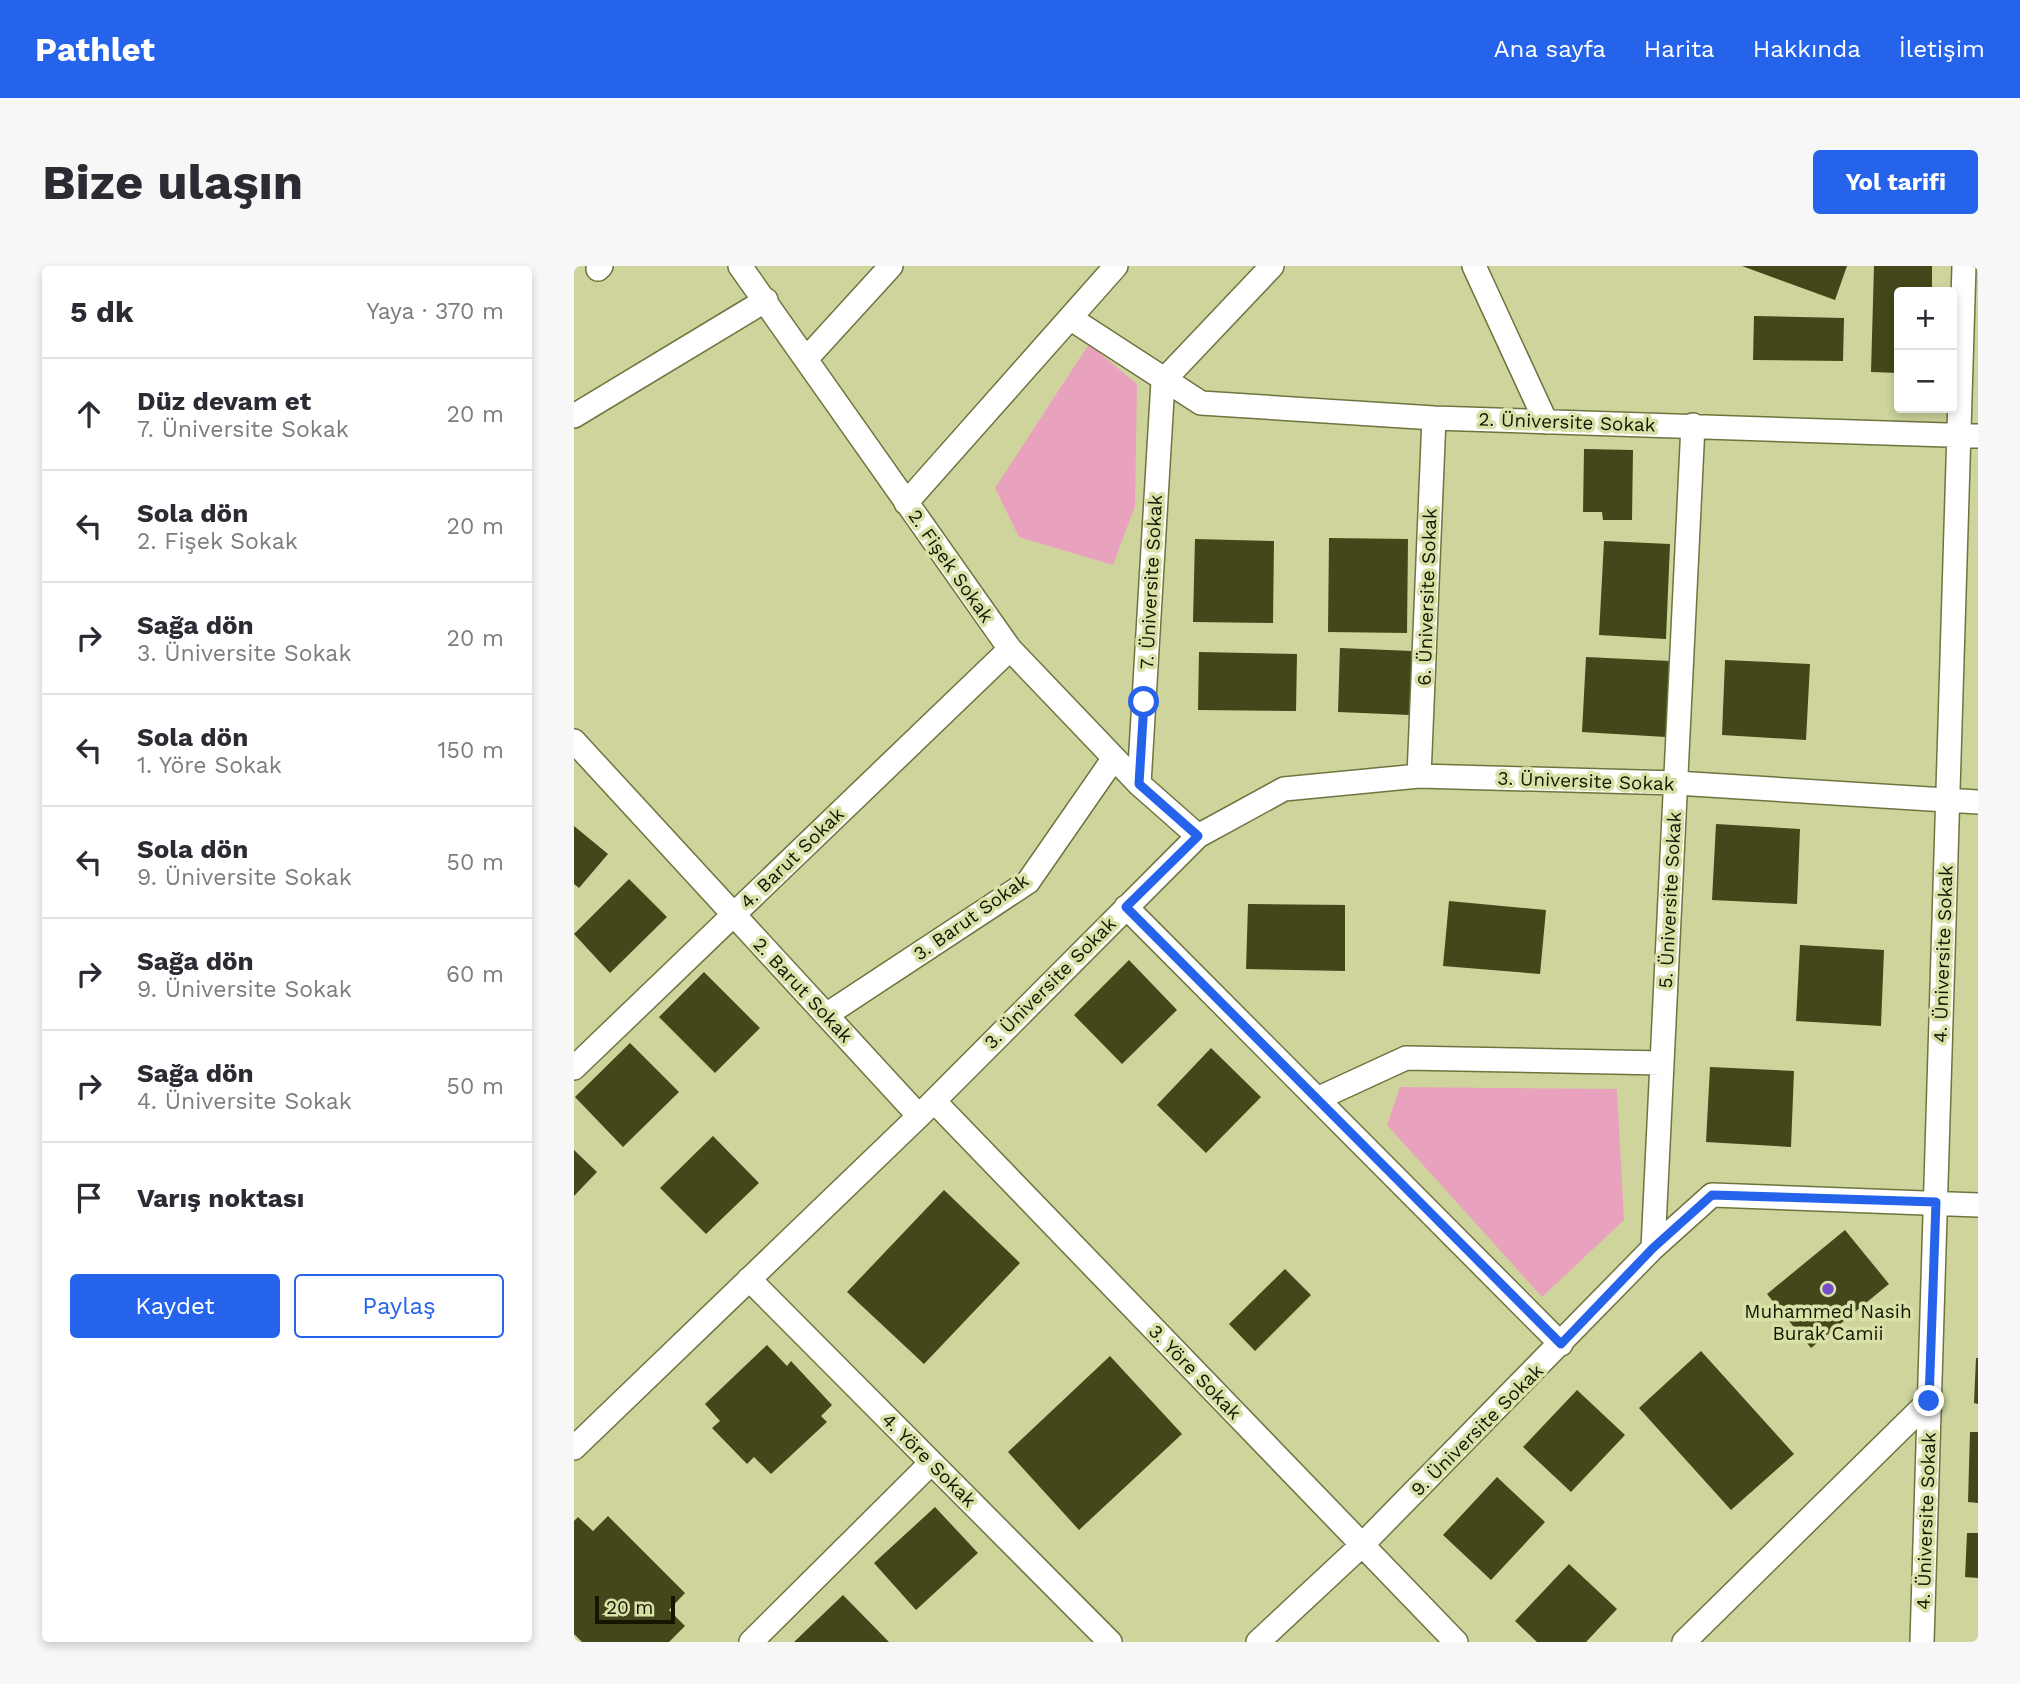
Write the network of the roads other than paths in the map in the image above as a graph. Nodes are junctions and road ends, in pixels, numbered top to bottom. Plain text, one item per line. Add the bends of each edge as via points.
1 (740, 266) edge
2 (891, 266) edge
3 (1116, 266) edge
4 (1272, 266) edge
5 (1474, 266) edge
6 (1964, 266) edge
7 (766, 300) junction
8 (1070, 318) junction
9 (807, 358) junction
10 (1163, 380) junction
11 (574, 416) edge
12 (1434, 418) junction
13 (1546, 422) junction
14 (1693, 425) junction
15 (1969, 435) edge
16 (906, 503) junction
17 (1010, 649) junction
18 (574, 741) edge
19 (1114, 758) junction
20 (1419, 776) junction
21 (1676, 783) junction
22 (1139, 784) junction
23 (1948, 799) junction
24 (1978, 802) edge
25 (1198, 836) junction
26 (1126, 907) junction
27 (734, 914) junction
28 (826, 1015) junction
29 (1662, 1063) junction
30 (574, 1068) edge
31 (1317, 1098) junction
32 (926, 1109) junction
33 (1936, 1202) junction
34 (1978, 1205) edge
35 (1653, 1248) junction
36 (749, 1279) junction
37 (1561, 1344) junction
38 (1929, 1401) junction
39 (574, 1448) edge
40 (931, 1462) junction
41 (1362, 1545) junction
42 (751, 1642) edge
43 (1110, 1642) edge
44 (1258, 1642) edge
45 (1456, 1642) edge
46 (1684, 1642) edge
47 (1922, 1642) edge

1 - 7 street, 2. Fişek Sokak
2 - 9 street
3 - 8 street
4 - 10 street
5 - 13 street
6 - 15 street, 4. Üniversite Sokak
7 - 9 street, 2. Fişek Sokak
7 - 11 street
8 - 10 street, 2. Üniversite Sokak
8 - 16 street
9 - 16 street, 2. Fişek Sokak
10 - 12 street, 2. Üniversite Sokak via 1200,403
10 - 22 street, 7. Üniversite Sokak
12 - 13 street, 2. Üniversite Sokak
12 - 20 street, 6. Üniversite Sokak
13 - 14 street, 2. Üniversite Sokak
14 - 15 street, 2. Üniversite Sokak
14 - 21 street, 5. Üniversite Sokak
15 - 23 street, 4. Üniversite Sokak
16 - 17 street, 2. Fişek Sokak
17 - 19 street, 2. Fişek Sokak
17 - 27 street, 4. Barut Sokak
18 - 27 street, 2. Barut Sokak
19 - 22 street, 2. Fişek Sokak
19 - 28 street, 3. Barut Sokak via 1028,882
20 - 21 street, 3. Üniversite Sokak
20 - 25 street, 3. Üniversite Sokak via 1284,789
21 - 23 street, 3. Üniversite Sokak
21 - 29 street, 5. Üniversite Sokak
22 - 25 street, 2. Fişek Sokak
23 - 24 street, 3. Üniversite Sokak
23 - 33 street, 4. Üniversite Sokak
25 - 26 street, 3. Üniversite Sokak
26 - 31 street
26 - 32 street, 3. Üniversite Sokak
27 - 28 street, 2. Barut Sokak
27 - 30 street, 4. Barut Sokak
28 - 32 street, 2. Barut Sokak
29 - 31 street via 1406,1058
29 - 35 street, 5. Üniversite Sokak
31 - 37 street
32 - 36 street, 3. Üniversite Sokak
32 - 41 street, 3. Yöre Sokak
33 - 34 street, 9. Üniversite Sokak
33 - 35 street, 9. Üniversite Sokak via 1712,1195
33 - 38 street, 4. Üniversite Sokak
35 - 37 street, 9. Üniversite Sokak
36 - 39 street, 3. Üniversite Sokak
36 - 40 street, 4. Yöre Sokak
37 - 41 street, 9. Üniversite Sokak
38 - 46 street
38 - 47 street, 4. Üniversite Sokak
40 - 42 street
40 - 43 street, 4. Yöre Sokak
41 - 44 street, 9. Üniversite Sokak
41 - 45 street, 3. Yöre Sokak

